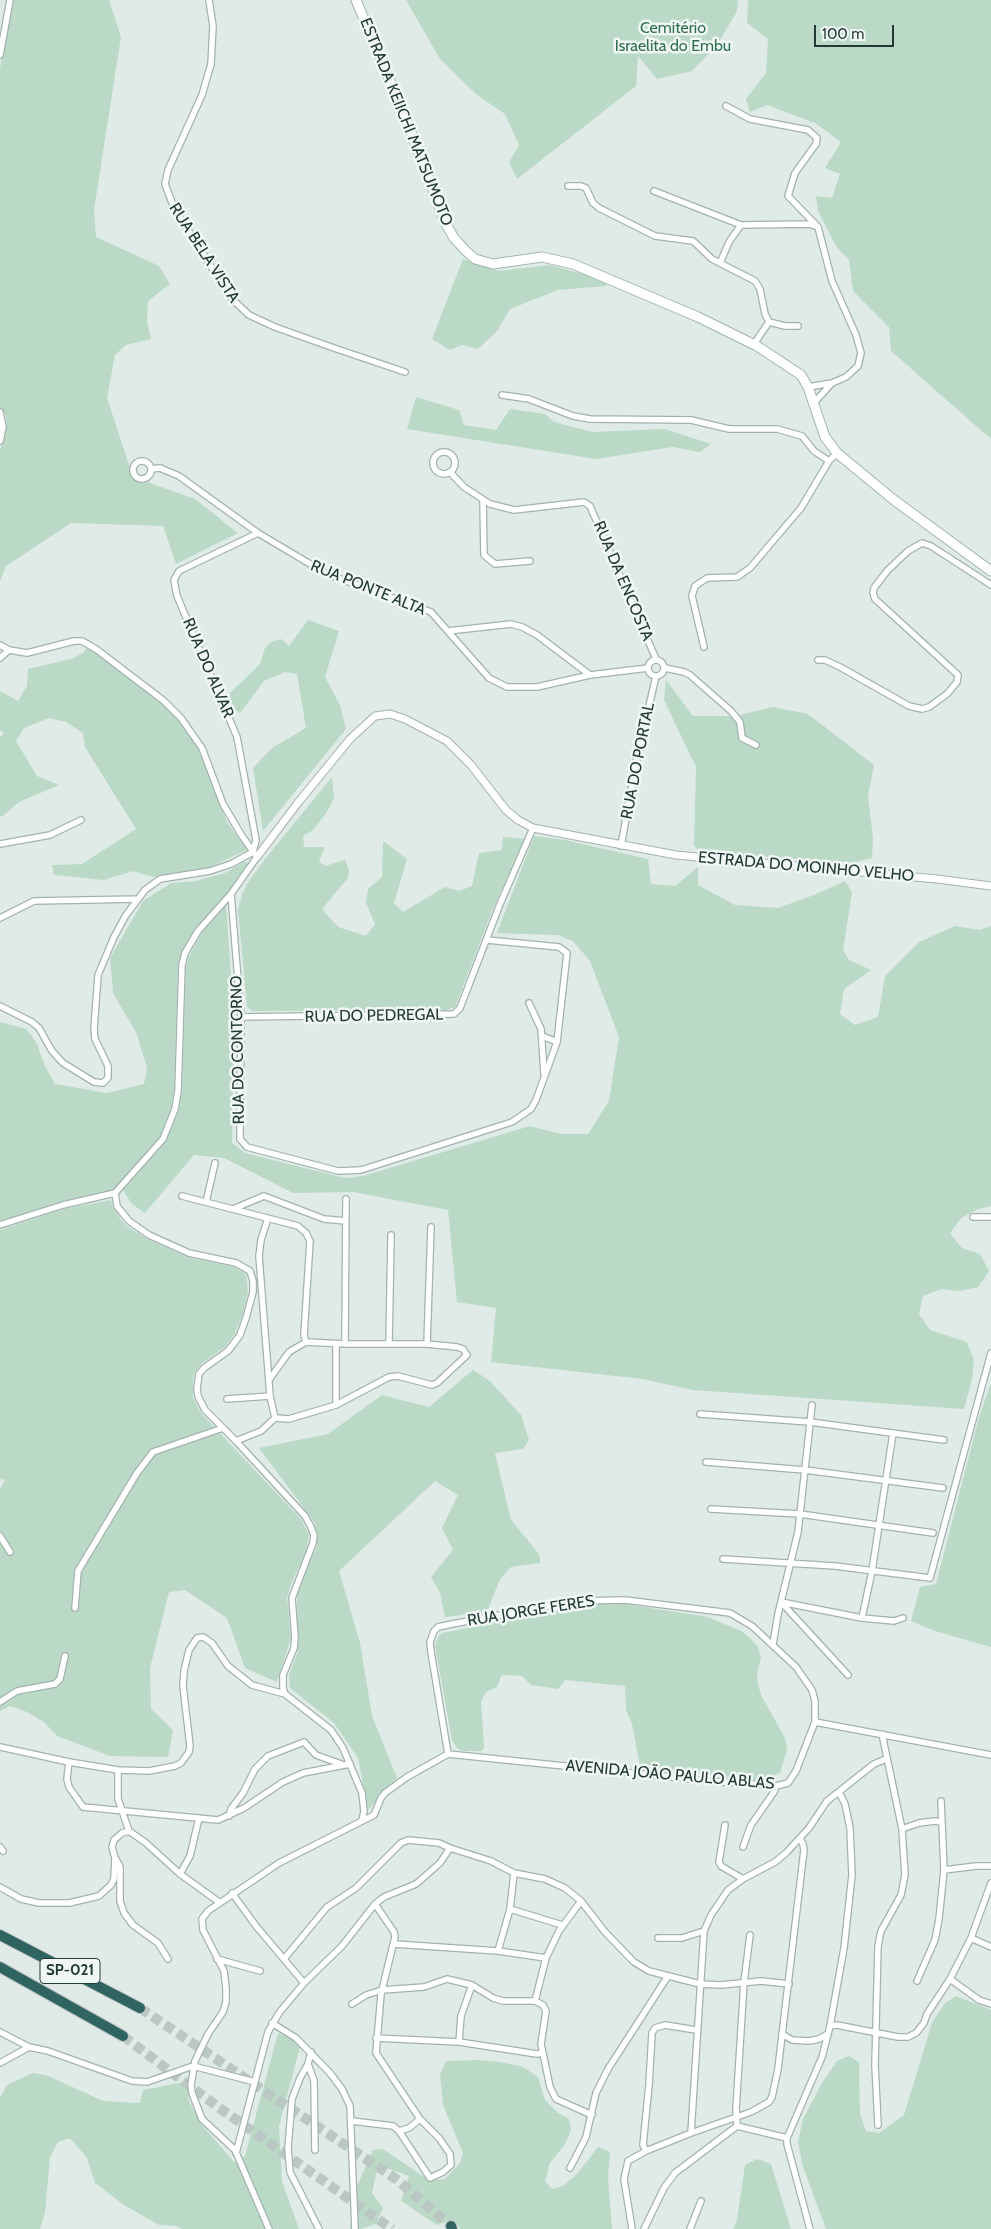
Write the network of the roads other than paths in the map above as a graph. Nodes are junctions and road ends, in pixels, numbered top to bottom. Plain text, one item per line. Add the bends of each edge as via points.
1 (10, 0) edge
2 (209, 0) edge
3 (356, 0) edge
4 (0, 55) edge
5 (726, 106) dead end
6 (568, 186) dead end
7 (654, 191) dead end
8 (741, 225) junction
9 (818, 227) junction
10 (720, 263) junction
11 (769, 322) junction
12 (798, 326) dead end
13 (754, 344) junction
14 (405, 372) dead end
15 (832, 383) junction
16 (808, 387) junction
17 (502, 396) dead end
18 (813, 404) junction
19 (0, 412) edge
20 (0, 441) edge
21 (837, 453) junction
22 (829, 461) junction
23 (151, 469) dead end
24 (450, 472) dead end
25 (483, 500) junction
26 (258, 533) junction
27 (530, 561) dead end
28 (991, 571) edge
29 (991, 585) edge
30 (448, 631) junction
31 (0, 645) edge
32 (704, 646) dead end
33 (9, 650) junction
34 (0, 658) edge
35 (656, 659) junction
36 (818, 660) dead end
37 (648, 668) junction
38 (665, 668) junction
39 (590, 675) junction
40 (656, 676) junction
41 (756, 745) dead end
42 (81, 820) dead end
43 (533, 828) junction
44 (0, 844) edge
45 (621, 846) junction
46 (255, 855) junction
47 (991, 886) edge
48 (232, 894) junction
49 (138, 898) junction
50 (0, 918) edge
51 (487, 940) junction
52 (529, 1003) dead end
53 (0, 1006) edge
54 (241, 1017) junction
55 (542, 1036) junction
56 (557, 1042) junction
57 (544, 1076) junction
58 (215, 1164) dead end
59 (115, 1193) junction
60 (182, 1196) dead end
61 (346, 1199) dead end
62 (206, 1202) junction
63 (233, 1209) junction
64 (991, 1216) edge
65 (973, 1217) dead end
66 (268, 1218) junction
67 (346, 1221) junction
68 (0, 1225) edge
69 (431, 1227) dead end
70 (391, 1235) dead end
71 (306, 1342) junction
72 (336, 1344) junction
73 (345, 1344) junction
74 (389, 1344) junction
75 (428, 1344) junction
76 (991, 1352) edge
77 (269, 1380) junction
78 (270, 1396) junction
79 (227, 1399) dead end
80 (336, 1405) junction
81 (812, 1405) dead end
82 (700, 1414) dead end
83 (276, 1418) junction
84 (810, 1422) junction
85 (223, 1428) junction
86 (893, 1433) junction
87 (944, 1440) dead end
88 (236, 1441) junction
89 (706, 1462) dead end
90 (805, 1470) junction
91 (886, 1481) junction
92 (943, 1488) dead end
93 (711, 1509) dead end
94 (800, 1514) junction
95 (879, 1526) junction
96 (933, 1533) dead end
97 (0, 1536) edge
98 (10, 1552) dead end
99 (723, 1559) dead end
100 (791, 1563) junction
101 (872, 1571) junction
102 (781, 1602) junction
103 (75, 1608) dead end
104 (862, 1618) junction
105 (903, 1618) dead end
106 (773, 1644) junction
107 (65, 1656) dead end
108 (848, 1675) dead end
109 (285, 1694) junction
110 (0, 1702) edge
111 (815, 1722) junction
112 (882, 1734) junction
113 (0, 1746) edge
114 (448, 1754) junction
115 (991, 1755) edge
116 (886, 1759) junction
117 (69, 1762) junction
118 (350, 1764) junction
119 (343, 1765) junction
120 (118, 1770) junction
121 (776, 1786) junction
122 (839, 1792) junction
123 (941, 1801) dead end
124 (121, 1810) junction
125 (228, 1816) junction
126 (198, 1818) junction
127 (362, 1822) junction
128 (942, 1822) junction
129 (725, 1825) dead end
130 (902, 1829) junction
131 (129, 1831) junction
132 (800, 1839) junction
133 (743, 1847) dead end
134 (450, 1848) junction
135 (115, 1858) junction
136 (991, 1866) edge
137 (944, 1870) junction
138 (514, 1873) junction
139 (180, 1874) junction
140 (743, 1879) junction
141 (991, 1882) edge
142 (0, 1887) edge
143 (232, 1893) junction
144 (581, 1901) junction
145 (218, 1902) junction
146 (375, 1904) junction
147 (510, 1909) junction
148 (562, 1925) junction
149 (704, 1931) junction
150 (0, 1935) edge
151 (750, 1935) dead end
152 (658, 1938) dead end
153 (971, 1938) junction
154 (394, 1944) junction
155 (991, 1948) edge
156 (498, 1951) junction
157 (546, 1958) junction
158 (168, 1959) dead end
159 (217, 1959) junction
160 (284, 1959) junction
161 (0, 1967) edge
162 (260, 1971) dead end
163 (668, 1976) junction
164 (950, 1979) junction
165 (917, 1981) dead end
166 (744, 1982) junction
167 (304, 1983) junction
168 (700, 1984) junction
169 (789, 1984) junction
170 (472, 1985) junction
171 (382, 1990) junction
172 (535, 2001) junction
173 (352, 2004) dead end
174 (991, 2004) edge
175 (140, 2008) tunnel mouth
176 (272, 2023) junction
177 (830, 2026) junction
178 (696, 2030) junction
179 (0, 2032) edge
180 (876, 2033) junction
181 (782, 2034) junction
182 (828, 2034) junction
183 (123, 2036) tunnel mouth
184 (376, 2038) junction
185 (459, 2042) junction
186 (29, 2046) junction
187 (311, 2052) junction
188 (542, 2053) junction
189 (0, 2063) edge
190 (308, 2064) junction
191 (193, 2066) junction
192 (255, 2082) junction
193 (592, 2115) junction
194 (737, 2116) junction
195 (420, 2120) junction
196 (352, 2121) junction
197 (878, 2125) dead end
198 (737, 2126) junction
199 (399, 2131) junction
200 (691, 2132) junction
201 (787, 2138) junction
202 (315, 2150) dead end
203 (646, 2151) junction
204 (236, 2153) junction
205 (570, 2168) dead end
206 (701, 2200) dead end
207 (269, 2229) edge
208 (319, 2229) edge
209 (355, 2229) edge
210 (632, 2229) edge
211 (644, 2229) edge
212 (690, 2229) edge
213 (810, 2229) edge

1 - 4 street
2 - 14 street, RUA BELA VISTA via 211,64 202,95 168,170 165,184 174,208 228,293 249,315
3 - 13 main road, ESTRADA KEIICHI MATSUMOTO via 446,224 466,251 484,263 542,257 573,264
5 - 9 street via 750,119 808,130 817,138 795,173 788,196
6 - 10 street via 586,188 598,208 655,236 693,241
7 - 8 street
8 - 9 street via 809,224
8 - 10 street
9 - 15 street via 832,281 861,353 858,366 846,377
10 - 11 street via 755,281
11 - 12 street
11 - 13 street
13 - 16 main road, ESTRADA KEIICHI MATSUMOTO via 801,375
15 - 16 street
15 - 18 street
16 - 18 main road, ESTRADA KEIICHI MATSUMOTO
17 - 22 street via 529,399 590,419 691,420 729,429 776,429 802,436 814,451
18 - 21 main road, ESTRADA KEIICHI MATSUMOTO via 824,437
19 - 20 street via 3,427
21 - 22 street
21 - 28 main road, ESTRADA KEIICHI MATSUMOTO via 894,500
22 - 32 street via 785,530 743,574 707,578 695,586 692,596
23 - 26 street, RUA PONTE ALTA via 160,468 179,476
24 - 25 street, RUA DA ENCOSTA
25 - 27 street via 484,555 494,564
25 - 35 street, RUA DA ENCOSTA via 514,510 584,502 590,506
26 - 30 street, RUA PONTE ALTA via 327,574 424,608
26 - 46 street, RUA DO ALVAR via 179,571 174,580 177,596 237,737 256,840
29 - 36 street via 931,546 922,544 908,551 874,588 875,599 958,675 957,682 947,694 929,707 909,706 840,667
30 - 39 street via 511,624 522,627
30 - 39 street, RUA PONTE ALTA via 488,678 507,687 537,687
31 - 33 street
33 - 34 street
33 - 46 street via 27,652 82,641 164,700 202,748 223,804
35 - 37 street
35 - 38 street
37 - 39 street, RUA PONTE ALTA
37 - 40 street via 651,675
38 - 40 street
38 - 41 street via 690,675 731,711 740,722 742,738
40 - 45 street, RUA DO PORTAL
42 - 44 street via 50,835
43 - 45 street, ESTRADA DO MOINHO VELHO
43 - 46 street via 506,810 471,765 447,741 405,719 382,714 366,722 350,739
43 - 51 street, RUA DO PEDREGAL
45 - 47 street, ESTRADA DO MOINHO VELHO via 676,855
46 - 48 street
46 - 49 street via 210,871 160,879
48 - 54 street, RUA DO CONTORNO
48 - 59 street via 191,941 182,965 178,1091 170,1122 154,1151
49 - 50 street via 34,902
49 - 53 street via 114,937 98,975 94,1029 95,1039 108,1066 106,1080 100,1084 63,1063 32,1022
51 - 54 street, RUA DO PEDREGAL via 460,1008 454,1014
51 - 56 street, RUA DO CONTORNO via 559,947 567,953
52 - 55 street
54 - 57 street, RUA DO CONTORNO via 239,1132 243,1144 338,1171 361,1170 512,1122 531,1109
55 - 56 street
55 - 57 street
56 - 57 street, RUA DO CONTORNO
58 - 62 street
59 - 68 street
59 - 85 street via 117,1206 129,1221 150,1235 189,1253 236,1263 250,1271 253,1292 240,1335 228,1351 204,1368 197,1381 201,1404
60 - 62 street
61 - 67 street
62 - 63 street
63 - 66 street
63 - 67 street via 264,1196 324,1220
64 - 65 street
66 - 71 street via 298,1226 310,1240
66 - 77 street via 259,1256
67 - 73 street
69 - 75 street
70 - 74 street
71 - 72 street
71 - 77 street via 289,1352
72 - 73 street
72 - 80 street
73 - 74 street
74 - 75 street
75 - 80 street via 463,1349 467,1355 438,1383 432,1385 398,1376 389,1377
76 - 101 street via 930,1578
77 - 78 street
78 - 79 street
78 - 83 street
80 - 83 street via 288,1419
81 - 84 street
82 - 84 street
83 - 88 street via 260,1431
84 - 86 street
84 - 90 street
85 - 88 street
85 - 103 street via 153,1452 78,1570
86 - 87 street
86 - 91 street
88 - 109 street via 305,1516 314,1535 292,1598 295,1638 283,1675
89 - 90 street
90 - 91 street
90 - 94 street
91 - 92 street
91 - 95 street
93 - 94 street
94 - 95 street
94 - 100 street
95 - 96 street
95 - 101 street
97 - 98 street
99 - 100 street
100 - 101 street
100 - 102 street
101 - 104 street
102 - 104 street
102 - 106 street
102 - 108 street
104 - 105 street via 894,1621
106 - 111 street, RUA JORGE FERES via 796,1667 812,1690
106 - 114 street, RUA JORGE FERES via 730,1613 625,1600 575,1601 438,1627 430,1642
107 - 110 street via 60,1679 55,1684 17,1691
109 - 118 street via 332,1730
109 - 120 street via 252,1685 228,1666 212,1643 197,1638 189,1650 184,1671 189,1752 182,1763 175,1766 150,1771
111 - 112 street
111 - 121 street, AVENIDA JOÃO PAULO ABLAS via 792,1779
112 - 115 street
112 - 116 street
113 - 117 street
114 - 121 street, AVENIDA JOÃO PAULO ABLAS
114 - 127 street via 385,1793 374,1815
116 - 122 street via 874,1764
116 - 130 street
117 - 120 street
117 - 124 street via 69,1787 81,1804 86,1808
118 - 119 street
118 - 127 street via 364,1801
119 - 125 street via 304,1773 283,1782
119 - 125 street via 316,1756 304,1742 268,1756 255,1769
120 - 124 street
121 - 133 street via 751,1825
122 - 132 street via 826,1801
122 - 177 street via 850,1828 852,1875 844,1948
123 - 128 street
124 - 126 street
124 - 131 street
125 - 126 street via 218,1820
126 - 139 street via 190,1856
127 - 143 street via 279,1863
128 - 130 street via 919,1823
128 - 137 street
129 - 140 street via 718,1862
130 - 180 street via 905,1876 901,1894 881,1931 878,1946
131 - 135 street via 122,1832 114,1840
131 - 139 street
132 - 140 street via 775,1862
132 - 169 street via 804,1850
134 - 138 street via 491,1861
134 - 146 street via 440,1863 416,1884
134 - 160 street via 439,1843 408,1840 401,1843 356,1888 328,1907
135 - 142 street via 114,1879 99,1896 68,1902 39,1902 21,1899
135 - 158 street via 120,1867 120,1901 124,1914 158,1943
136 - 137 street
137 - 165 street via 935,1940
138 - 144 street via 556,1882
138 - 147 street
139 - 145 street
140 - 149 street via 720,1900
141 - 153 street
143 - 145 street
143 - 160 street
144 - 148 street
144 - 163 street via 634,1962 649,1971
145 - 159 street via 204,1916 202,1923 206,1940
146 - 154 street via 394,1932
146 - 167 street via 342,1946
147 - 148 street
147 - 156 street
148 - 157 street
149 - 152 street via 682,1938
149 - 168 street
150 - 175 highway, SP-021
151 - 166 street
153 - 155 street
153 - 164 street
154 - 156 street
154 - 171 street
156 - 157 street
157 - 172 street
159 - 162 street
159 - 191 street via 225,1977 226,2002
160 - 167 street
161 - 183 highway, SP-021
163 - 168 street
163 - 193 street via 608,2069 596,2093
164 - 174 street via 979,2000
164 - 180 street via 916,2033 908,2037
166 - 168 street
166 - 169 street
166 - 194 street
167 - 176 street
168 - 178 street
169 - 181 street
170 - 171 street via 447,1979 424,1987
170 - 172 street via 503,2001
170 - 185 street via 461,2016
171 - 173 street
171 - 184 street
172 - 188 street via 546,2010
176 - 187 street
176 - 192 street
177 - 180 street
177 - 182 street
178 - 200 street
178 - 203 street via 665,2025 655,2028 652,2034 643,2145
179 - 186 street
180 - 197 street
181 - 182 street via 792,2040 809,2041 819,2040
181 - 194 street via 772,2097 769,2102
182 - 201 street via 822,2057
184 - 185 street
184 - 195 street via 376,2053
185 - 188 street
186 - 189 street
186 - 191 street via 132,2082 147,2082
187 - 190 street
187 - 196 street via 342,2089 350,2106
188 - 193 street via 556,2099
190 - 202 street via 314,2081
190 - 208 street via 292,2099 288,2148 290,2172
191 - 192 street
191 - 204 street via 191,2085 198,2112
192 - 204 street
193 - 205 street via 586,2138
194 - 198 street
194 - 200 street
195 - 199 street
195 - 199 street via 450,2154 451,2165 436,2176 430,2178
196 - 199 street via 393,2126
196 - 209 street
198 - 201 street
198 - 211 street via 675,2173
200 - 203 street
201 - 213 street
203 - 210 street via 628,2161 624,2170
204 - 207 street
206 - 212 street

